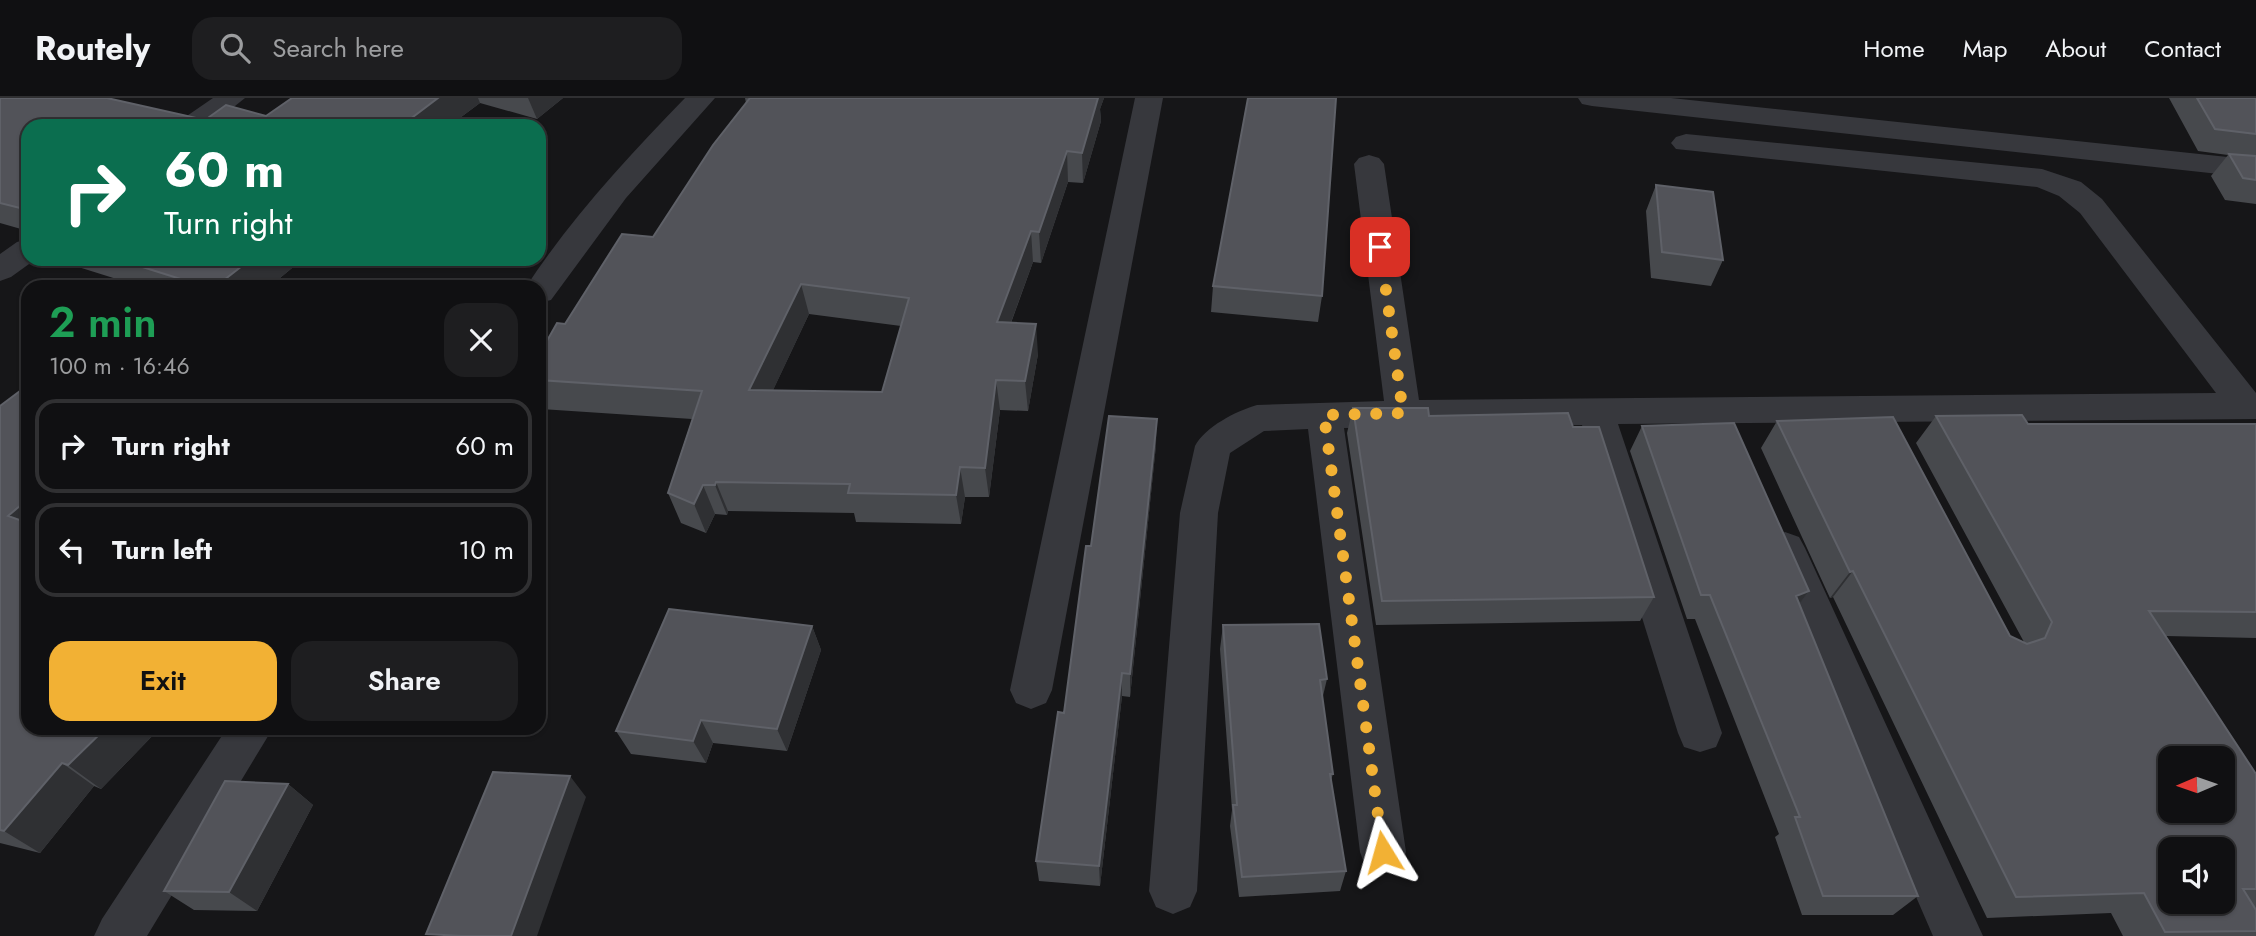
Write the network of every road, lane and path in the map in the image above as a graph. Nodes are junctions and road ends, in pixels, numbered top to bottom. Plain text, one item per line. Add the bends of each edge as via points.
1 (231, 98) edge
2 (701, 98) edge
3 (1149, 98) edge
4 (1592, 98) edge
5 (201, 119) edge
6 (1686, 143) dead end
7 (1369, 164) dead end
8 (2256, 169) edge
9 (21, 254) edge
10 (0, 270) edge
11 (546, 283) edge
12 (2251, 406) edge
13 (1876, 407) junction
14 (1723, 410) junction
15 (1403, 413) junction
16 (1596, 413) junction
17 (1324, 415) junction
18 (1895, 444) edge
19 (1740, 447) edge
20 (1768, 510) edge
21 (1031, 690) dead end
22 (1700, 733) dead end
23 (247, 735) edge
24 (1383, 852) dead end
25 (1173, 891) dead end
26 (119, 936) edge
27 (1958, 936) edge

1 - 5 street
2 - 11 street via 668,131
3 - 21 street
4 - 8 street
6 - 12 street via 2042,178 2070,189 2091,206
7 - 15 street
9 - 10 street
12 - 13 street
13 - 14 street
13 - 18 street
14 - 16 street
14 - 19 street
15 - 16 street
15 - 17 street
16 - 22 street
17 - 24 street
17 - 25 street via 1257,418 1213,446 1199,513
20 - 27 street
23 - 26 street

